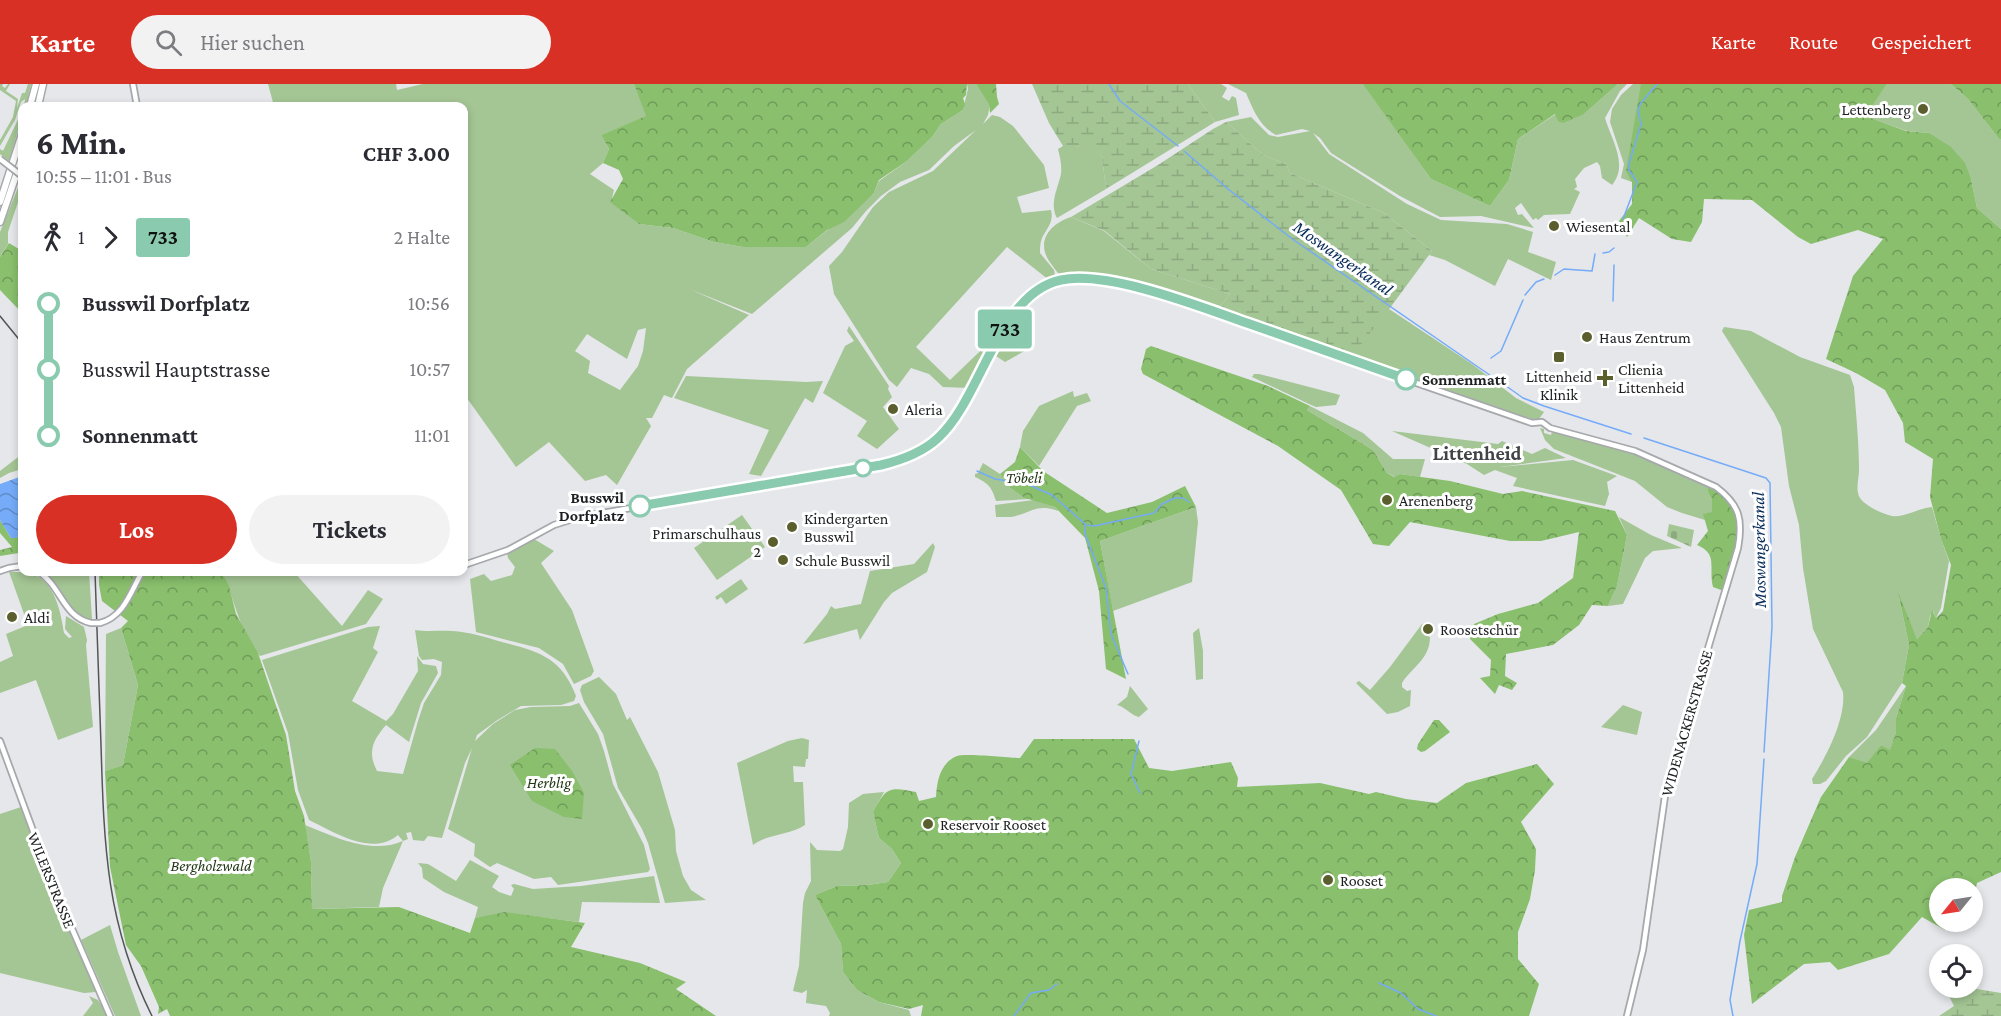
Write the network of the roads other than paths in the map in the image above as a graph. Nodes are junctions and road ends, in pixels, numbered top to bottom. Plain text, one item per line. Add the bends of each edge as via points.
1 (36, 84) edge
2 (43, 84) edge
3 (133, 84) edge
4 (31, 102) edge
5 (39, 102) edge
6 (136, 102) edge
7 (18, 146) edge
8 (0, 159) edge
9 (18, 170) edge
10 (18, 173) edge
11 (0, 202) edge
12 (0, 222) edge
13 (468, 564) edge
14 (18, 567) edge
15 (0, 571) edge
16 (45, 576) edge
17 (140, 576) edge
18 (0, 741) edge
19 (110, 1016) edge
20 (1627, 1016) edge

1 - 4 highway
2 - 5 highway
3 - 6 street
7 - 11 highway
8 - 10 street, bridge
9 - 12 highway
13 - 20 street, WIDENACKERSTRASSE via 579,517 881,465 907,457 933,442 952,423 997,341 1027,300 1047,285 1068,279 1111,282 1165,296 1532,423 1542,422 1551,428 1614,444 1674,467 1727,495 1736,508 1741,530 1666,789 1643,950
14 - 15 street
16 - 17 street, bridge via 72,614 80,620 100,623 120,611
18 - 19 street, WILERSTRASSE via 49,874

